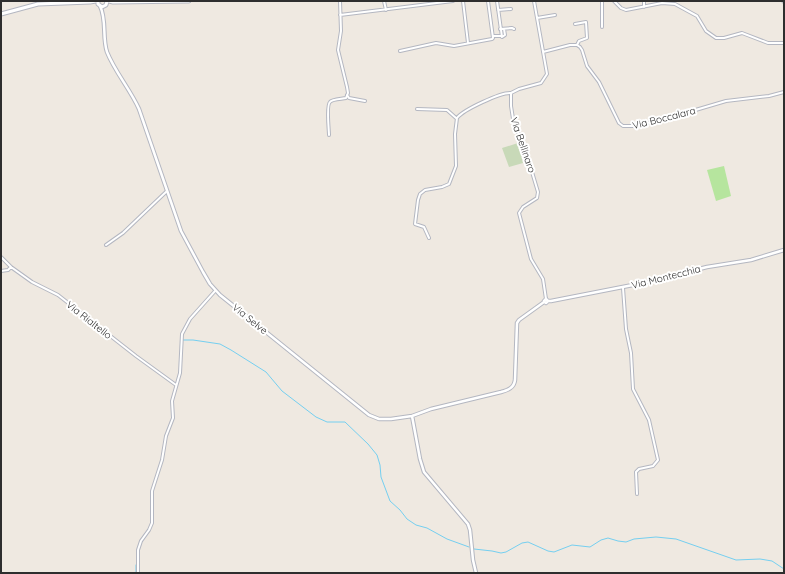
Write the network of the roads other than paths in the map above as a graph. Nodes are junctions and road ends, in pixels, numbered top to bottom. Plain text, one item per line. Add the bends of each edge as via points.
1 (97, 1) edge
2 (110, 1) edge
3 (189, 1) edge
4 (340, 1) edge
5 (384, 1) edge
6 (453, 1) edge
7 (463, 1) edge
8 (488, 1) edge
9 (497, 1) edge
10 (534, 1) edge
11 (602, 1) edge
12 (614, 1) edge
13 (644, 1) edge
14 (90, 2) junction
15 (99, 6) junction
16 (106, 6) junction
17 (644, 7) junction
18 (511, 9) dead end
19 (386, 10) junction
20 (498, 10) junction
21 (102, 12) junction
22 (1, 14) edge
23 (340, 15) junction
24 (555, 15) dead end
25 (538, 18) junction
26 (575, 24) dead end
27 (602, 27) dead end
28 (500, 29) junction
29 (504, 29) junction
30 (514, 29) dead end
31 (493, 36) junction
32 (501, 36) junction
33 (468, 43) junction
34 (784, 43) edge
35 (577, 45) junction
36 (400, 51) dead end
37 (543, 52) junction
38 (784, 92) edge
39 (511, 93) junction
40 (347, 96) junction
41 (365, 101) dead end
42 (417, 109) dead end
43 (457, 118) junction
44 (330, 135) dead end
45 (167, 192) junction
46 (429, 238) dead end
47 (106, 245) dead end
48 (784, 250) edge
49 (1, 258) edge
50 (11, 267) junction
51 (1, 271) edge
52 (623, 288) junction
53 (216, 291) junction
54 (546, 301) junction
55 (176, 385) junction
56 (412, 416) junction
57 (637, 494) dead end
58 (138, 573) edge
59 (476, 573) edge

1 - 14 main road
1 - 15 main road
2 - 3 main road
2 - 16 main road
2 - 16 main road
4 - 23 street
5 - 19 street
6 - 19 street
7 - 33 street
8 - 31 street
9 - 20 street
10 - 25 street
11 - 27 street
12 - 17 street via 624,10
13 - 17 street
14 - 15 main road
14 - 22 main road via 44,3
15 - 16 main road
15 - 21 street, Via Selve
16 - 21 street
17 - 34 street via 662,3 675,4 697,16 706,31 716,38 742,33 768,43
18 - 20 street
19 - 23 street
20 - 28 street
21 - 45 street, Via Selve via 107,51 139,109
23 - 40 street via 341,33 338,50
24 - 25 street
25 - 37 street
26 - 35 street via 586,22 587,38 579,41
28 - 29 street
28 - 32 street
29 - 30 street
29 - 32 street via 505,36
31 - 32 street
31 - 33 street via 491,40
33 - 36 street via 454,46 436,43
35 - 37 street
35 - 38 street, Via Boccalara via 623,126 665,119 726,101
37 - 39 street via 547,71 543,81
39 - 43 street via 485,102
39 - 54 street, Via Bellinaro via 514,125 538,192 537,198 523,207 520,216 531,259 543,279
40 - 41 street
40 - 44 street via 328,104
42 - 43 street via 447,110
43 - 46 street via 456,166 449,184 425,190 418,196 415,224 424,228
45 - 47 street via 123,233
45 - 53 street, Via Selve via 181,231
48 - 52 street, Via Montecchia via 751,260 707,267
49 - 50 street, Via Rialtello
50 - 51 street
50 - 55 street, Via Rialtello via 40,287 58,295
52 - 54 street, Via Montecchia
52 - 57 street via 633,389 649,420 658,460 653,466 636,472
53 - 55 street via 184,329 181,338 180,373
53 - 56 street, Via Selve via 369,415 384,420
54 - 56 street via 519,320 516,335 516,376 513,386 500,392
55 - 58 street via 172,401 173,418 152,491 152,523 138,550
56 - 59 street via 422,468 466,521 470,530

